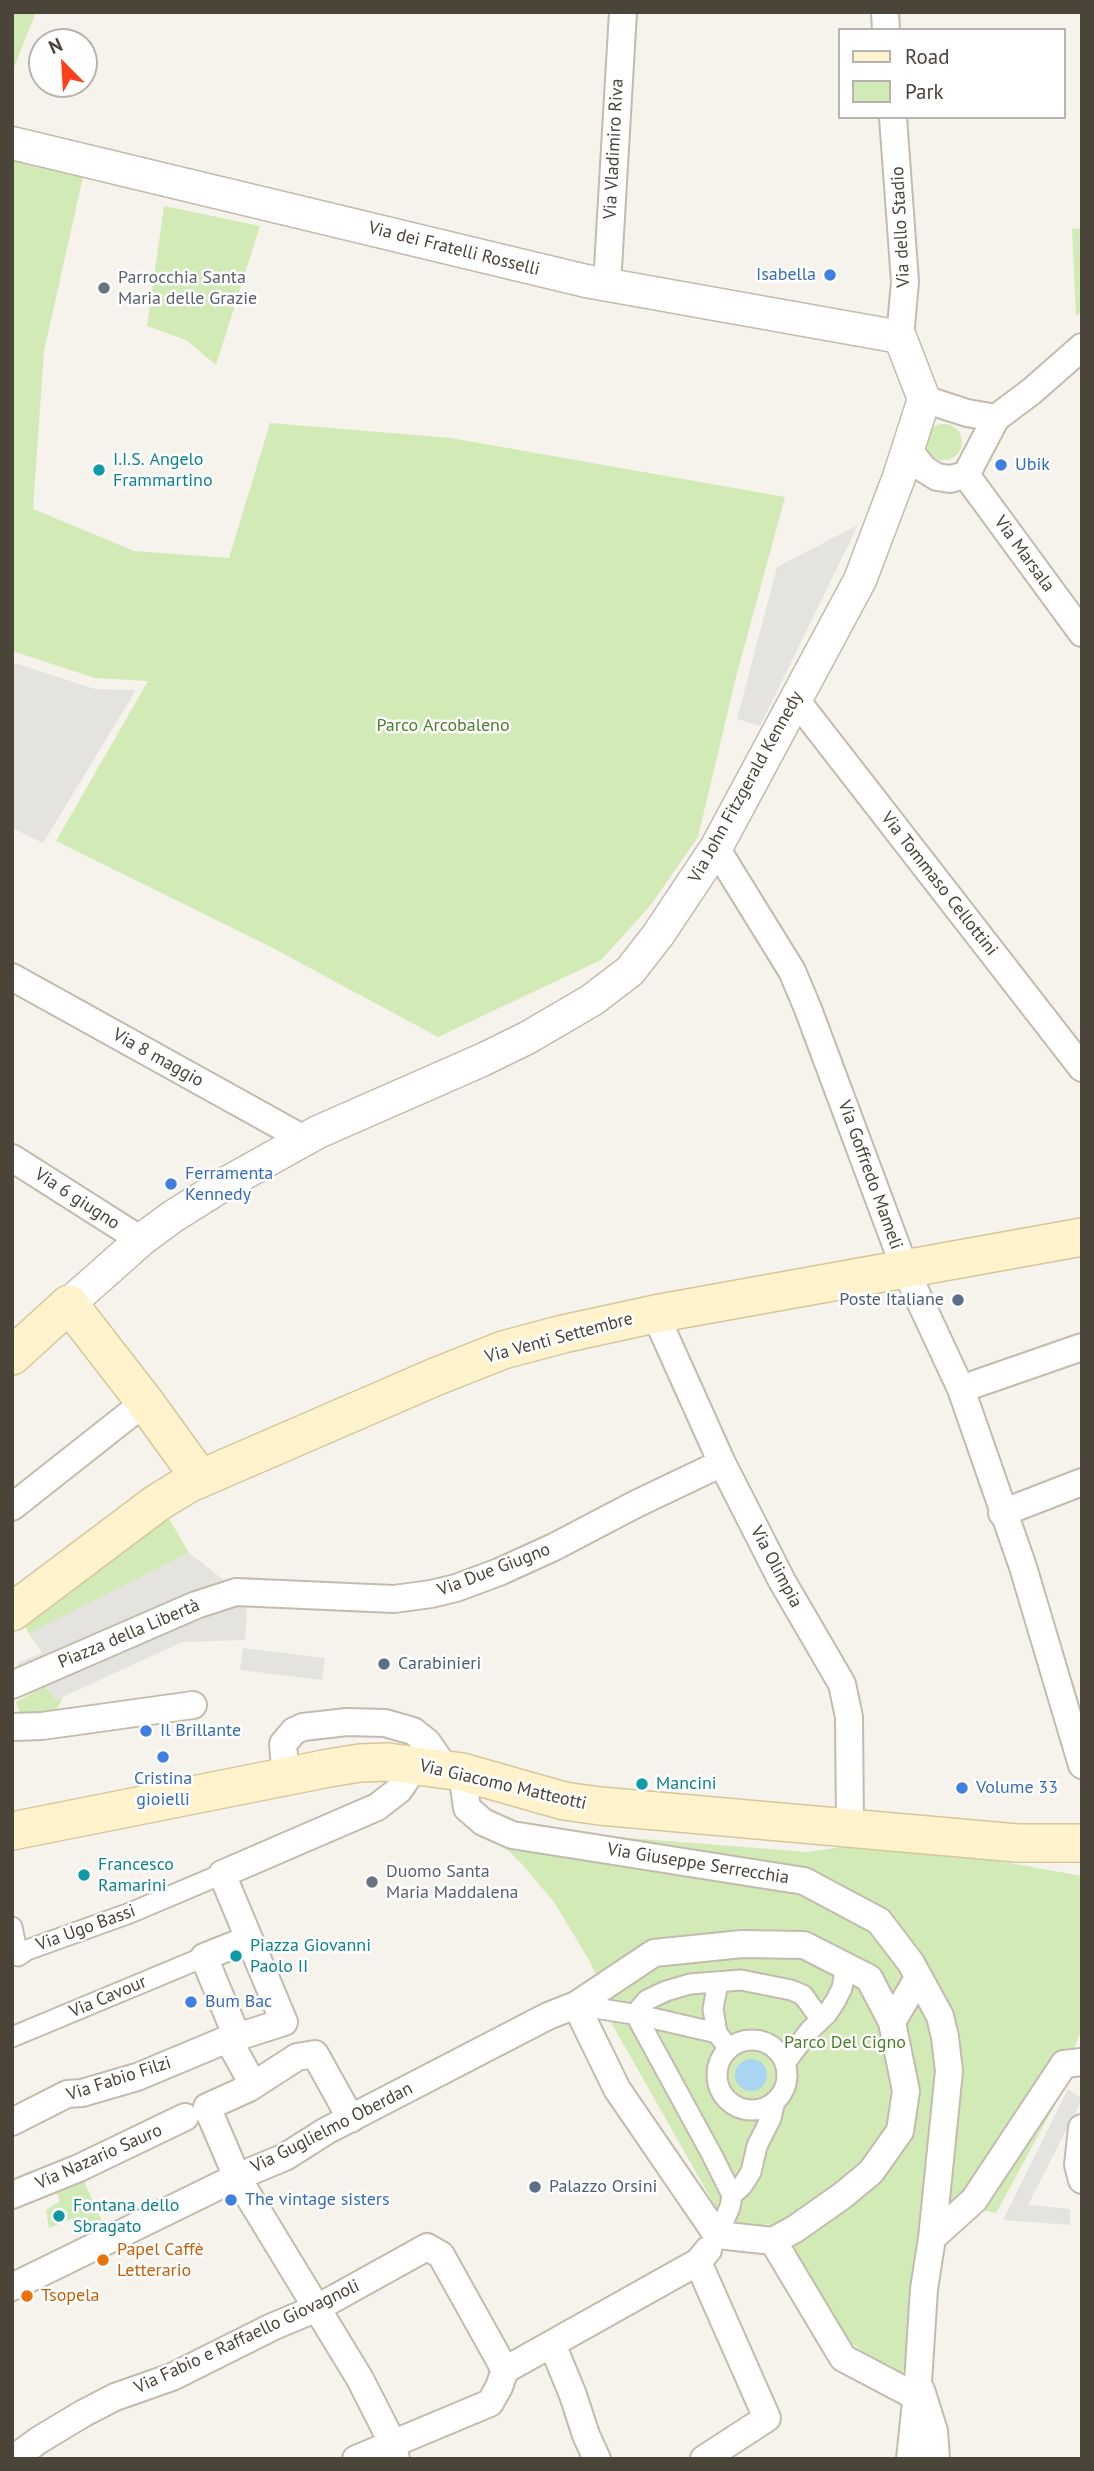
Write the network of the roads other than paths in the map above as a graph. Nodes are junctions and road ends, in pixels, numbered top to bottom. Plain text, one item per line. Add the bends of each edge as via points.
1 (623, 12) edge
2 (893, 119) edge
3 (12, 143) edge
4 (607, 285) junction
5 (900, 337) junction
6 (1082, 347) edge
7 (925, 399) junction
8 (996, 418) junction
9 (908, 449) junction
10 (966, 474) junction
11 (1082, 633) edge
12 (796, 700) junction
13 (716, 848) junction
14 (12, 977) edge
15 (1082, 1068) edge
16 (304, 1139) junction
17 (12, 1158) edge
18 (1082, 1237) edge
19 (141, 1240) junction
20 (905, 1269) junction
21 (69, 1304) junction
22 (655, 1314) junction
23 (1082, 1348) edge
24 (12, 1356) edge
25 (961, 1389) junction
26 (145, 1402) junction
27 (722, 1463) junction
28 (200, 1478) junction
29 (1082, 1482) edge
30 (12, 1507) edge
31 (1002, 1513) junction
32 (248, 1592) joint
33 (12, 1612) edge
34 (12, 1685) edge
35 (193, 1705) dead end
36 (12, 1727) edge
37 (1082, 1765) edge
38 (441, 1768) junction
39 (850, 1829) junction
40 (12, 1831) edge
41 (1082, 1843) edge
42 (222, 1874) junction
43 (12, 1927) edge
44 (249, 1939) junction
45 (204, 1957) junction
46 (846, 1966) junction
47 (918, 1978) junction
48 (718, 1982) junction
49 (576, 2005) junction
50 (639, 2015) junction
51 (821, 2020) junction
52 (892, 2022) junction
53 (12, 2037) edge
54 (724, 2040) junction
55 (1082, 2062) edge
56 (786, 2063) junction
57 (249, 2088) junction
58 (775, 2101) junction
59 (199, 2111) junction
60 (351, 2119) junction
61 (12, 2122) edge
62 (1082, 2128) edge
63 (237, 2177) junction
64 (1082, 2180) edge
65 (12, 2195) edge
66 (732, 2195) junction
67 (932, 2238) junction
68 (773, 2241) junction
69 (709, 2247) junction
70 (12, 2287) edge
71 (317, 2308) junction
72 (552, 2344) junction
73 (505, 2370) junction
74 (917, 2389) junction
75 (395, 2451) edge
76 (707, 2457) edge
77 (13, 2459) edge
78 (356, 2459) edge
79 (597, 2459) edge
80 (910, 2459) edge
81 (936, 2459) edge

1 - 4 street, Via Vladimiro Riva
2 - 5 street, Via dello Stadio via 905,282
3 - 4 street, Via dei Fratelli Rosselli
4 - 5 street, Via dei Fratelli Rosselli
5 - 7 street
6 - 8 street
7 - 8 street
7 - 9 street, Via John Fitzgerald Kennedy
8 - 10 street
9 - 10 street via 937,477
9 - 12 street, Via John Fitzgerald Kennedy via 860,580
10 - 11 street, Via Marsala
12 - 13 street, Via John Fitzgerald Kennedy
12 - 15 street, Via Tommaso Cellottini
13 - 16 street, Via John Fitzgerald Kennedy via 645,953 607,991 494,1054
13 - 20 street, Via Goffredo Mameli via 795,978
14 - 16 street, Via 8 maggio
16 - 19 street, Via John Fitzgerald Kennedy via 223,1185
17 - 19 street, Via 6 giugno
18 - 20 main road, Via Venti Settembre
19 - 21 street, Via John Fitzgerald Kennedy
20 - 22 main road, Via Venti Settembre
20 - 25 street, Via Goffredo Mameli
21 - 24 main road
21 - 26 main road
22 - 27 street, Via Olimpia
22 - 28 main road, Via Venti Settembre via 503,1350
23 - 25 street
25 - 31 street, Via Goffredo Mameli
26 - 28 main road
26 - 30 street
27 - 32 street, Via Due Giugno via 536,1555 456,1588 394,1599
27 - 39 street, Via Olimpia via 782,1581 842,1684 849,1717
28 - 33 main road, Via Venti Settembre via 157,1503
29 - 31 street
31 - 37 street, Via Goffredo Mameli via 1023,1567
32 - 34 street, Piazza della Libertà via 196,1605
35 - 36 street
38 - 39 main road, Via Giacomo Matteotti via 582,1803
38 - 40 main road, Via Giacomo Matteotti via 360,1763
38 - 42 street via 377,1807
38 - 47 street, Via Giuseppe Serrecchia via 467,1808 483,1822 512,1835 804,1881 879,1921
39 - 41 main road, Via Giacomo Matteotti via 1017,1843
42 - 43 street, Via Ugo Bassi via 18,1956
42 - 44 street
44 - 45 street
44 - 45 street via 284,2022 237,2037
45 - 53 street, Via Cavour
46 - 49 street, Via Guglielmo Oberdan via 804,1945 742,1944 654,1953
46 - 51 street via 842,1987
46 - 52 street, Via Guglielmo Oberdan via 869,1978
47 - 52 street
47 - 67 street, Via Giuseppe Serrecchia via 940,2016 948,2071
48 - 50 street via 666,1991 647,2000
48 - 51 street via 741,1980 791,1990 803,1995
48 - 54 street via 713,2009
49 - 50 street
49 - 60 street, Via Guglielmo Oberdan
49 - 69 street via 617,2088
50 - 54 street
50 - 66 street
51 - 56 street
52 - 68 street via 906,2091 900,2131 871,2172
54 - 56 street via 760,2040 780,2052
54 - 58 street via 717,2071 722,2094 730,2103 753,2110
55 - 67 street via 1064,2064 974,2200
56 - 58 street via 786,2084
57 - 59 street, Via Nazario Sauro
57 - 60 street, Via Nazario Sauro via 297,2057 315,2054
57 - 61 street, Via Fabio Filzi via 250,2079 228,2039 137,2077 67,2094
58 - 66 street via 751,2172
59 - 63 street
59 - 65 street, Via Nazario Sauro
60 - 63 street, Via Guglielmo Oberdan via 285,2157
62 - 64 street via 1077,2165
63 - 70 street, Via Guglielmo Oberdan
63 - 71 street
66 - 69 street
67 - 74 street, Via Giuseppe Serrecchia
68 - 69 street
68 - 74 street via 843,2358
69 - 72 street
69 - 76 street via 767,2418
71 - 73 street, Via Fabio e Raffaello Giovagnoli via 427,2247 441,2255
71 - 75 street via 360,2379
71 - 77 street, Via Fabio e Raffaello Giovagnoli via 172,2376 115,2397
72 - 73 street
72 - 79 street
73 - 75 street via 489,2403
74 - 80 street, Via Giuseppe Serrecchia
74 - 81 street via 934,2431
75 - 78 street

